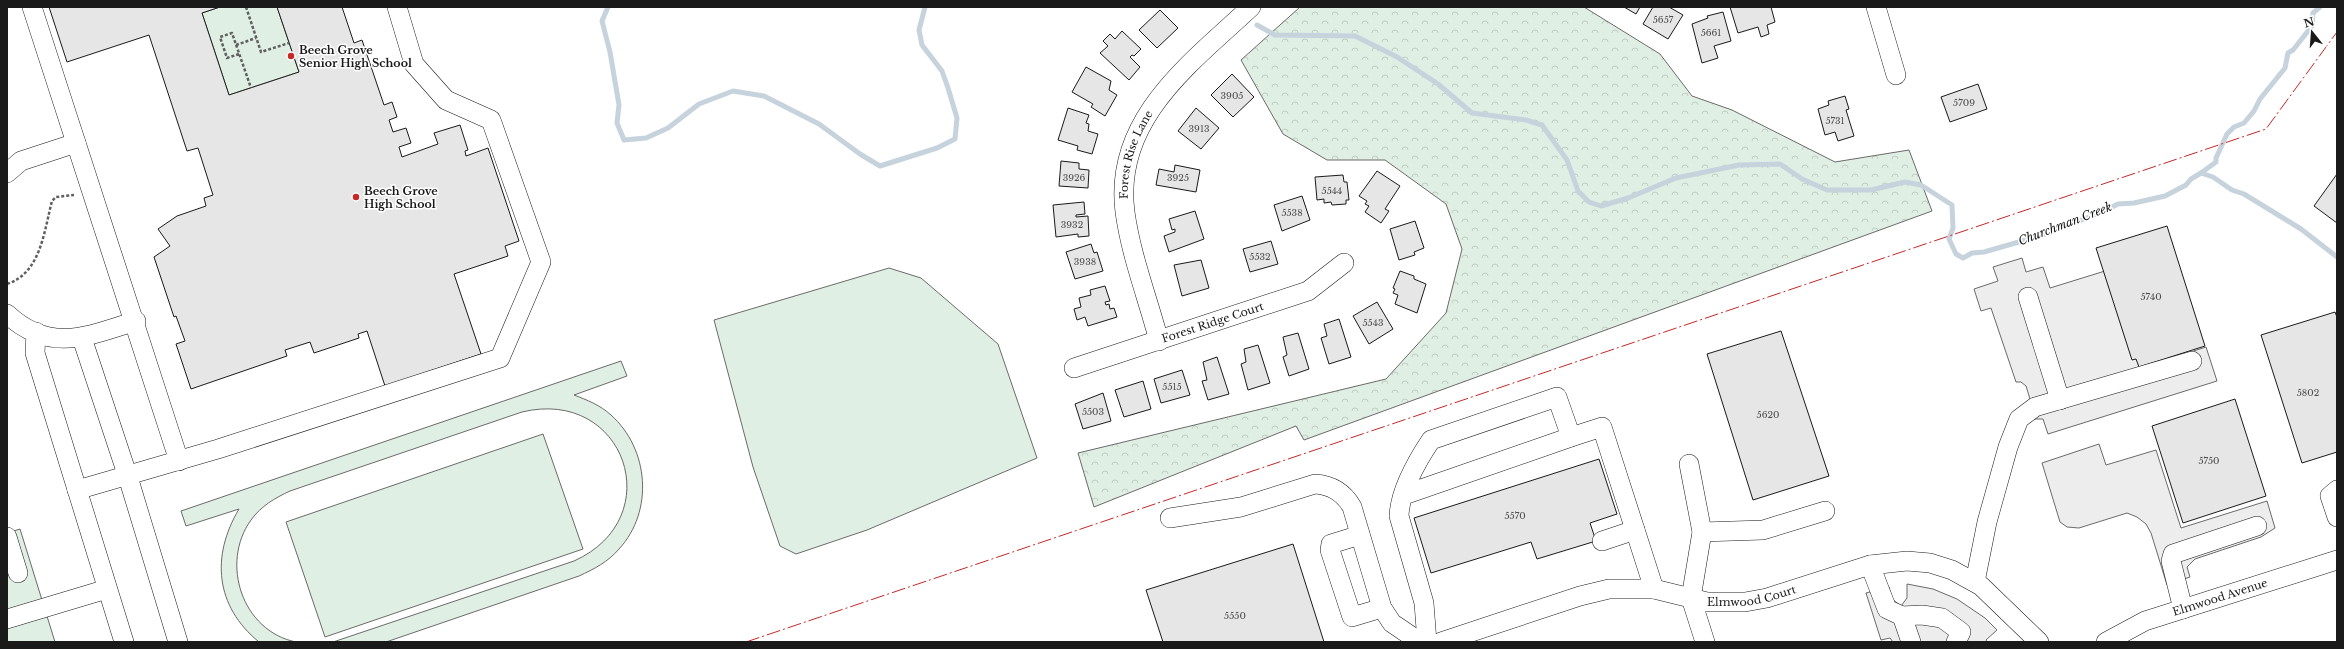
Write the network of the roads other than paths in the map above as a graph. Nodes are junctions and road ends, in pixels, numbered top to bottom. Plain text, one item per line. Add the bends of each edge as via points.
1 (32, 7) edge
2 (396, 7) edge
3 (1251, 7) edge
4 (1876, 7) edge
5 (1896, 75) dead end
6 (76, 143) junction
7 (7, 173) edge
8 (1344, 263) dead end
9 (2028, 297) dead end
10 (7, 314) edge
11 (136, 321) junction
12 (36, 332) junction
13 (82, 338) junction
14 (1160, 341) junction
15 (2192, 361) dead end
16 (1074, 368) dead end
17 (2060, 400) junction
18 (1572, 437) junction
19 (179, 461) junction
20 (1689, 464) dead end
21 (128, 477) junction
22 (77, 490) junction
23 (2337, 490) edge
24 (1404, 495) junction
25 (1825, 511) dead end
26 (2337, 517) edge
27 (1170, 518) dead end
28 (2257, 526) dead end
29 (1635, 530) junction
30 (1702, 532) junction
31 (1360, 535) junction
32 (7, 537) edge
33 (1602, 541) dead end
34 (2337, 560) edge
35 (1870, 565) junction
36 (18, 573) dead end
37 (1975, 582) junction
38 (108, 589) junction
39 (1654, 589) junction
40 (1691, 598) junction
41 (1382, 608) junction
42 (2183, 609) junction
43 (1902, 616) junction
44 (7, 619) edge
45 (124, 642) edge
46 (178, 642) edge
47 (1420, 642) edge
48 (1427, 642) edge
49 (1441, 642) edge
50 (1706, 642) edge
51 (1911, 642) edge
52 (1956, 642) edge
53 (2039, 642) edge
54 (2106, 642) edge

1 - 6 street
2 - 19 street via 414,64 446,100 491,120 541,262 500,358
3 - 14 street, Forest Rise Lane via 1174,78 1153,104 1136,133 1129,158 1124,182 1125,211
4 - 5 street
6 - 7 street via 21,161
6 - 11 street
8 - 14 street, Forest Ridge Court via 1308,291
9 - 17 street
10 - 12 street via 24,327
11 - 13 street
11 - 19 street
12 - 13 street via 60,339
12 - 22 street via 35,353
13 - 21 street
14 - 16 street, Forest Ridge Court
15 - 17 street
17 - 37 street via 2034,407 2019,419 1987,522
18 - 24 street
18 - 24 street via 1557,397 1431,440 1420,457
18 - 29 street via 1602,427
19 - 21 street
20 - 30 street
21 - 22 street
21 - 46 street
22 - 38 street
23 - 26 street via 2330,496
24 - 48 street via 1399,516 1424,603
25 - 30 street via 1763,530
27 - 31 street via 1241,507 1315,484 1326,485 1344,495 1349,501
28 - 42 street via 2173,554 2170,561
29 - 33 street
29 - 39 street
30 - 40 street
31 - 41 street
31 - 41 street via 1331,544 1330,550 1352,617
32 - 36 street
34 - 42 street, Elmwood Avenue
35 - 37 street, Elmwood Court via 1907,561 1930,563 1952,570
35 - 40 street, Elmwood Court via 1753,601 1707,602
35 - 43 street via 1887,609
37 - 53 street, Elmwood Court via 1994,596
38 - 44 street
38 - 45 street
39 - 40 street, Elmwood Court
39 - 49 street, Elmwood Court via 1624,587 1594,592
40 - 50 street
41 - 47 street via 1392,623
42 - 54 street, Elmwood Avenue via 2145,621
43 - 51 street
43 - 52 street via 1942,618 1961,632

